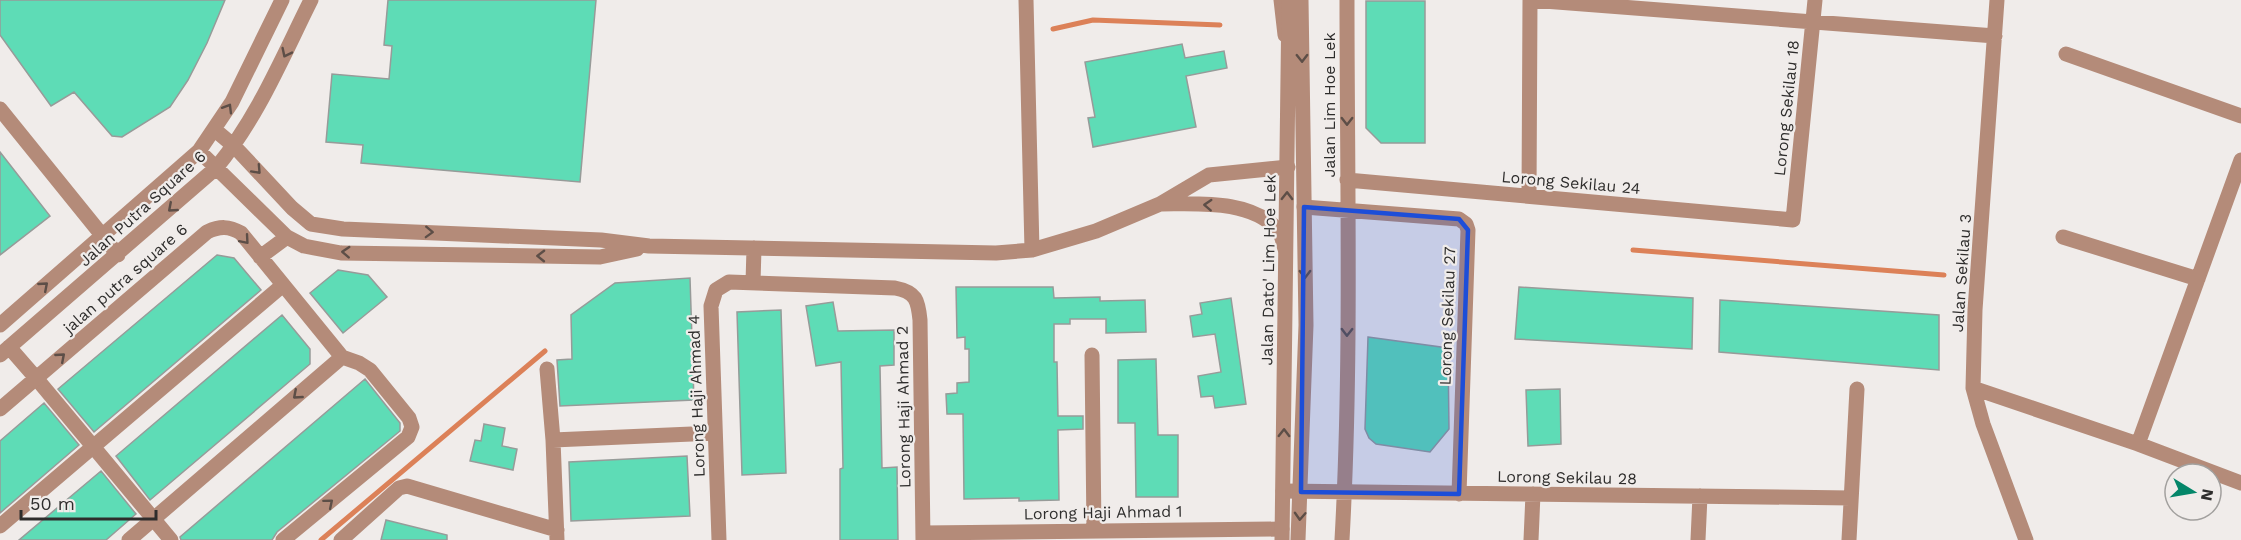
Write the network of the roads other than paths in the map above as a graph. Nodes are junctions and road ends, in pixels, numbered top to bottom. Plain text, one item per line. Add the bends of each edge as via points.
1 (282, 0) edge
2 (311, 0) edge
3 (1026, 0) edge
4 (1281, 0) edge
5 (1288, 0) edge
6 (1301, 0) edge
7 (1347, 0) edge
8 (1531, 0) edge
9 (1815, 0) edge
10 (1997, 0) edge
11 (1812, 22) junction
12 (1995, 36) junction
13 (2066, 54) dead end
14 (1289, 59) junction
15 (0, 109) edge
16 (2241, 116) edge
17 (215, 130) junction
18 (234, 146) junction
19 (199, 151) junction
20 (2241, 160) edge
21 (1288, 167) junction
22 (216, 168) junction
23 (1347, 180) junction
24 (1529, 196) junction
25 (1160, 204) junction
26 (1304, 207) junction
27 (1348, 210) junction
28 (1793, 220) joint
29 (102, 235) junction
30 (287, 237) junction
31 (2063, 237) dead end
32 (649, 246) junction
33 (753, 248) junction
34 (1032, 250) junction
35 (1286, 253) junction
36 (118, 255) junction
37 (260, 257) junction
38 (2199, 279) junction
39 (753, 283) junction
40 (283, 285) junction
41 (895, 288) joint
42 (0, 324) edge
43 (5, 351) edge
44 (1092, 355) dead end
45 (342, 357) junction
46 (547, 369) dead end
47 (36, 378) junction
48 (1973, 388) junction
49 (1857, 389) dead end
50 (0, 409) edge
51 (715, 433) junction
52 (553, 440) junction
53 (2138, 444) junction
54 (93, 447) junction
55 (2241, 483) edge
56 (1283, 492) junction
57 (1301, 492) junction
58 (1345, 492) junction
59 (1459, 494) junction
60 (1533, 494) junction
61 (1700, 496) junction
62 (1851, 498) junction
63 (153, 519) junction
64 (0, 526) edge
65 (1094, 530) junction
66 (1203, 534) edge
67 (1282, 534) edge
68 (557, 535) edge
69 (923, 536) edge
70 (1007, 536) edge
71 (129, 540) edge
72 (171, 540) edge
73 (284, 540) edge
74 (341, 540) edge
75 (719, 540) edge
76 (1298, 540) edge
77 (1342, 540) edge
78 (1531, 540) edge
79 (1698, 540) edge
80 (1849, 540) edge
81 (2026, 540) edge

17 -> 1 street, Jalan Putra Square 6
2 -> 18 street, Jalan Putra Square 6 via 260,106
3 - 34 street
4 - 14 street
5 - 14 street, Jalan Dato' Lim Hoe Lek
6 -> 26 street
7 -> 23 street, Jalan Lim Hoe Lek
8 - 11 street
8 - 24 street
9 - 11 street, Lorong Sekilau 18
10 - 12 street, Jalan Sekilau 3
11 - 12 street
11 - 28 street, Lorong Sekilau 18
12 - 48 street, Jalan Sekilau 3
13 - 16 street
14 - 21 street, Jalan Dato' Lim Hoe Lek
15 - 29 street
17 - 18 street
17 - 19 street, Jalan Putra Square 6
18 - 22 street, Jalan Putra Square 6
18 -> 32 street via 311,224
19 - 22 street
19 - 29 street, Jalan Putra Square 6
20 - 38 street
21 - 25 street via 1209,175
35 -> 21 street, Jalan Dato' Lim Hoe Lek
22 - 30 street
22 -> 36 street, Jalan Putra Square 6
23 - 24 street, Lorong Sekilau 24
23 - 27 street, Jalan Lim Hoe Lek
24 - 28 street, Lorong Sekilau 24
25 - 34 street via 1096,231
35 -> 25 street via 1280,233 1263,219 1238,209 1211,204
26 - 27 street, Lorong Sekilau 27
26 -> 57 street via 1306,326
27 -> 58 street
27 - 59 street, Lorong Sekilau 27 via 1459,219 1466,224
29 - 36 street
42 -> 29 street, Jalan Putra Square 6
32 -> 30 street via 600,257 341,253 304,246
30 - 37 street
31 - 38 street
32 - 33 street
33 - 34 street via 996,253
33 - 39 street
56 -> 35 street, Jalan Dato' Lim Hoe Lek
36 - 43 street, Jalan Putra Square 6
37 - 40 street, jalan putra square 6
47 -> 37 street, jalan putra square 6 via 216,227 241,233
38 - 53 street
39 - 41 street, Lorong Haji Ahmad 4
39 - 51 street, Lorong Haji Ahmad 4 via 729,282 712,298
40 - 45 street, jalan putra square 6
40 - 54 street
41 - 69 street, Lorong Haji Ahmad 2 via 914,295 920,320
43 - 47 street
44 - 65 street
45 -> 63 street
73 -> 45 street via 408,437 412,427 370,370
46 - 52 street
47 - 50 street, jalan putra square 6
47 - 54 street
48 - 53 street
48 - 81 street, Jalan Sekilau 3
49 - 62 street
51 - 52 street
51 - 75 street, Lorong Haji Ahmad 4
52 - 68 street
53 - 55 street
54 - 63 street
54 - 64 street
56 - 57 street, Lorong Sekilau 28
56 - 67 street, Jalan Dato' Lim Hoe Lek
57 - 58 street, Lorong Sekilau 28
57 -> 76 street
58 - 59 street, Lorong Sekilau 28
58 - 77 street
59 - 60 street, Lorong Sekilau 28
60 - 61 street, Lorong Sekilau 28
60 - 78 street
61 - 62 street, Lorong Sekilau 28
61 - 79 street
62 - 80 street
63 - 71 street
63 - 72 street
65 - 66 street, Lorong Haji Ahmad 1
65 - 70 street, Lorong Haji Ahmad 1
66 - 67 street, Lorong Haji Ahmad 1
68 - 74 street via 407,486 399,488
69 - 70 street, Lorong Haji Ahmad 1

